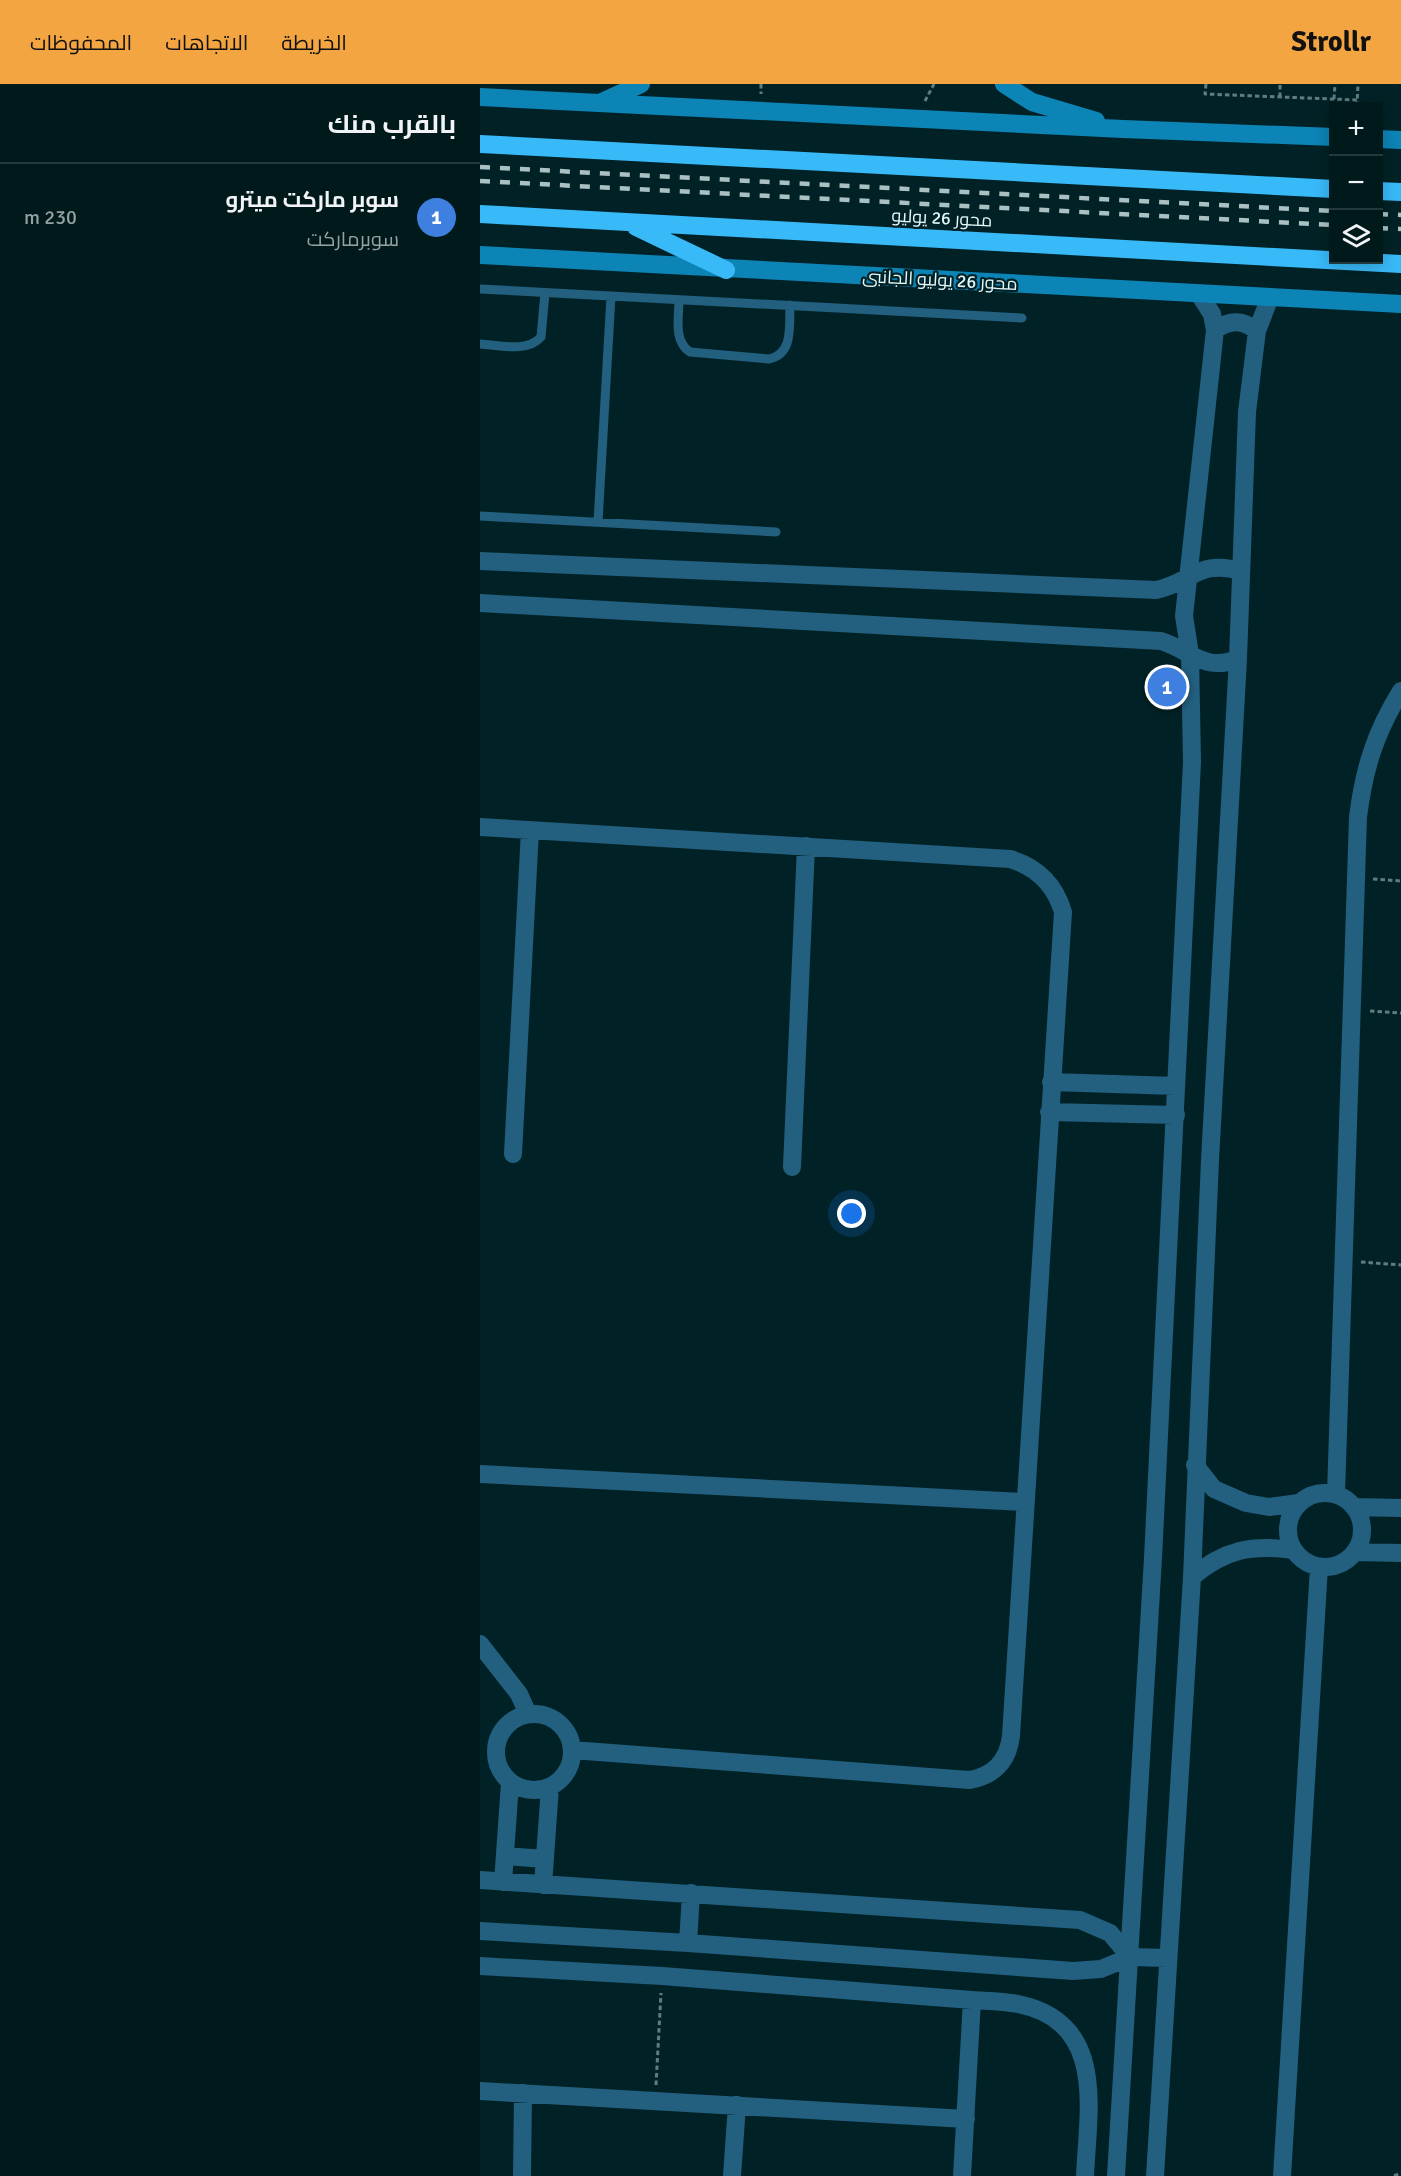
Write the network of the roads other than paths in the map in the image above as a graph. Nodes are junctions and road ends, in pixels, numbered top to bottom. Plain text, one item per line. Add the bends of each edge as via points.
1 (641, 84) edge
2 (1004, 84) edge
3 (480, 97) edge
4 (598, 104) junction
5 (1123, 129) junction
6 (1329, 137) edge
7 (1383, 139) edge
8 (1401, 140) edge
9 (480, 144) edge
10 (1329, 189) edge
11 (1383, 191) edge
12 (1401, 192) edge
13 (480, 214) edge
14 (626, 222) junction
15 (480, 255) edge
16 (1401, 264) edge
17 (726, 270) junction
18 (480, 290) edge
19 (545, 293) junction
20 (1199, 294) junction
21 (611, 296) junction
22 (1270, 297) junction
23 (679, 300) junction
24 (1401, 304) edge
25 (790, 305) junction
26 (1022, 318) dead end
27 (1215, 330) junction
28 (1257, 331) junction
29 (480, 344) edge
30 (480, 516) edge
31 (598, 522) junction
32 (776, 532) dead end
33 (480, 561) edge
34 (1241, 571) junction
35 (1188, 576) junction
36 (480, 603) edge
37 (1190, 654) junction
38 (1238, 659) junction
39 (1401, 691) edge
40 (480, 827) edge
41 (530, 830) junction
42 (806, 846) junction
43 (1051, 1082) junction
44 (1176, 1086) junction
45 (1049, 1112) junction
46 (1176, 1115) junction
47 (513, 1154) dead end
48 (792, 1167) dead end
49 (1195, 1465) junction
50 (480, 1474) edge
51 (1336, 1494) junction
52 (1025, 1502) junction
53 (1299, 1503) junction
54 (1355, 1507) junction
55 (1401, 1508) edge
56 (1293, 1550) junction
57 (1356, 1552) junction
58 (1401, 1553) edge
59 (1319, 1568) junction
60 (1192, 1577) junction
61 (480, 1644) edge
62 (528, 1714) junction
63 (488, 1744) edge
64 (572, 1750) junction
65 (510, 1783) junction
66 (550, 1787) junction
67 (505, 1856) junction
68 (545, 1859) junction
69 (480, 1880) edge
70 (503, 1882) junction
71 (543, 1885) junction
72 (691, 1893) junction
73 (480, 1931) edge
74 (688, 1943) junction
75 (1130, 1957) junction
76 (1168, 1958) junction
77 (480, 1966) edge
78 (972, 2000) junction
79 (480, 2091) edge
80 (523, 2093) junction
81 (737, 2106) junction
82 (966, 2119) junction
83 (522, 2176) edge
84 (732, 2176) edge
85 (962, 2176) edge
86 (1084, 2176) edge
87 (1116, 2176) edge
88 (1155, 2176) edge
89 (1282, 2176) edge

1 - 4 main road
2 - 5 main road via 1032,102
3 - 4 main road
4 - 5 main road
5 - 6 main road
7 - 8 main road
9 - 10 highway
11 - 12 highway
13 - 14 highway, محور 26 يوليو
14 - 16 highway, محور 26 يوليو
14 - 17 highway
15 - 17 main road, محور 26 يوليو الجانبى
17 - 20 main road, محور 26 يوليو الجانبى
18 - 19 lane
19 - 21 lane
19 - 29 lane via 538,340 528,346
20 - 22 main road, محور 26 يوليو الجانبى
20 - 27 street via 1212,314
21 - 23 lane
21 - 31 lane
22 - 24 main road, محور 26 يوليو الجانبى
22 - 28 street
23 - 25 lane
23 - 25 lane via 679,336 685,349 694,354 769,359 787,346
25 - 26 lane
27 - 28 street via 1232,321
27 - 35 street
28 - 34 street via 1247,412
30 - 31 lane
31 - 32 lane
33 - 35 street via 1156,590 1172,587
34 - 35 street via 1208,567
34 - 38 street
35 - 37 street via 1184,616
36 - 37 street via 1161,641
37 - 38 street via 1209,664 1223,665
37 - 44 street via 1192,762
38 - 49 street
39 - 51 street via 1384,719 1364,773 1358,817
40 - 41 street
41 - 42 street
41 - 47 street
42 - 43 street via 998,858 1021,863 1041,875 1055,892 1063,912
42 - 48 street
43 - 44 street
43 - 45 street
44 - 46 street
45 - 46 street
45 - 52 street
46 - 75 street
49 - 53 street via 1214,1489 1246,1503 1269,1507
49 - 60 street
50 - 52 street
51 - 53 street via 1310,1496
51 - 54 street
52 - 64 street via 1010,1746 1002,1763 987,1775 969,1780
53 - 56 street via 1288,1525
54 - 55 street
54 - 57 street via 1363,1534
56 - 59 street
56 - 60 street via 1245,1548 1211,1561
57 - 58 street
57 - 59 street via 1339,1565
59 - 89 street
60 - 76 street
61 - 62 street via 519,1694
62 - 63 street via 510,1721
62 - 64 street via 541,1714 563,1726
63 - 65 street
64 - 66 street via 563,1778
65 - 66 street via 537,1791
65 - 67 street
66 - 68 street
67 - 68 street
67 - 70 street
68 - 71 street
69 - 70 street
70 - 71 street
71 - 72 street
72 - 74 street
72 - 75 street via 1080,1920 1110,1933
73 - 74 street
74 - 75 street via 1073,1971 1101,1969
75 - 76 street
75 - 87 street
76 - 88 street
77 - 78 street
78 - 82 street
78 - 86 street via 1018,2004 1043,2012 1065,2028 1081,2049 1089,2075
79 - 80 street
80 - 81 street
80 - 83 street
81 - 82 street
81 - 84 street
82 - 85 street

